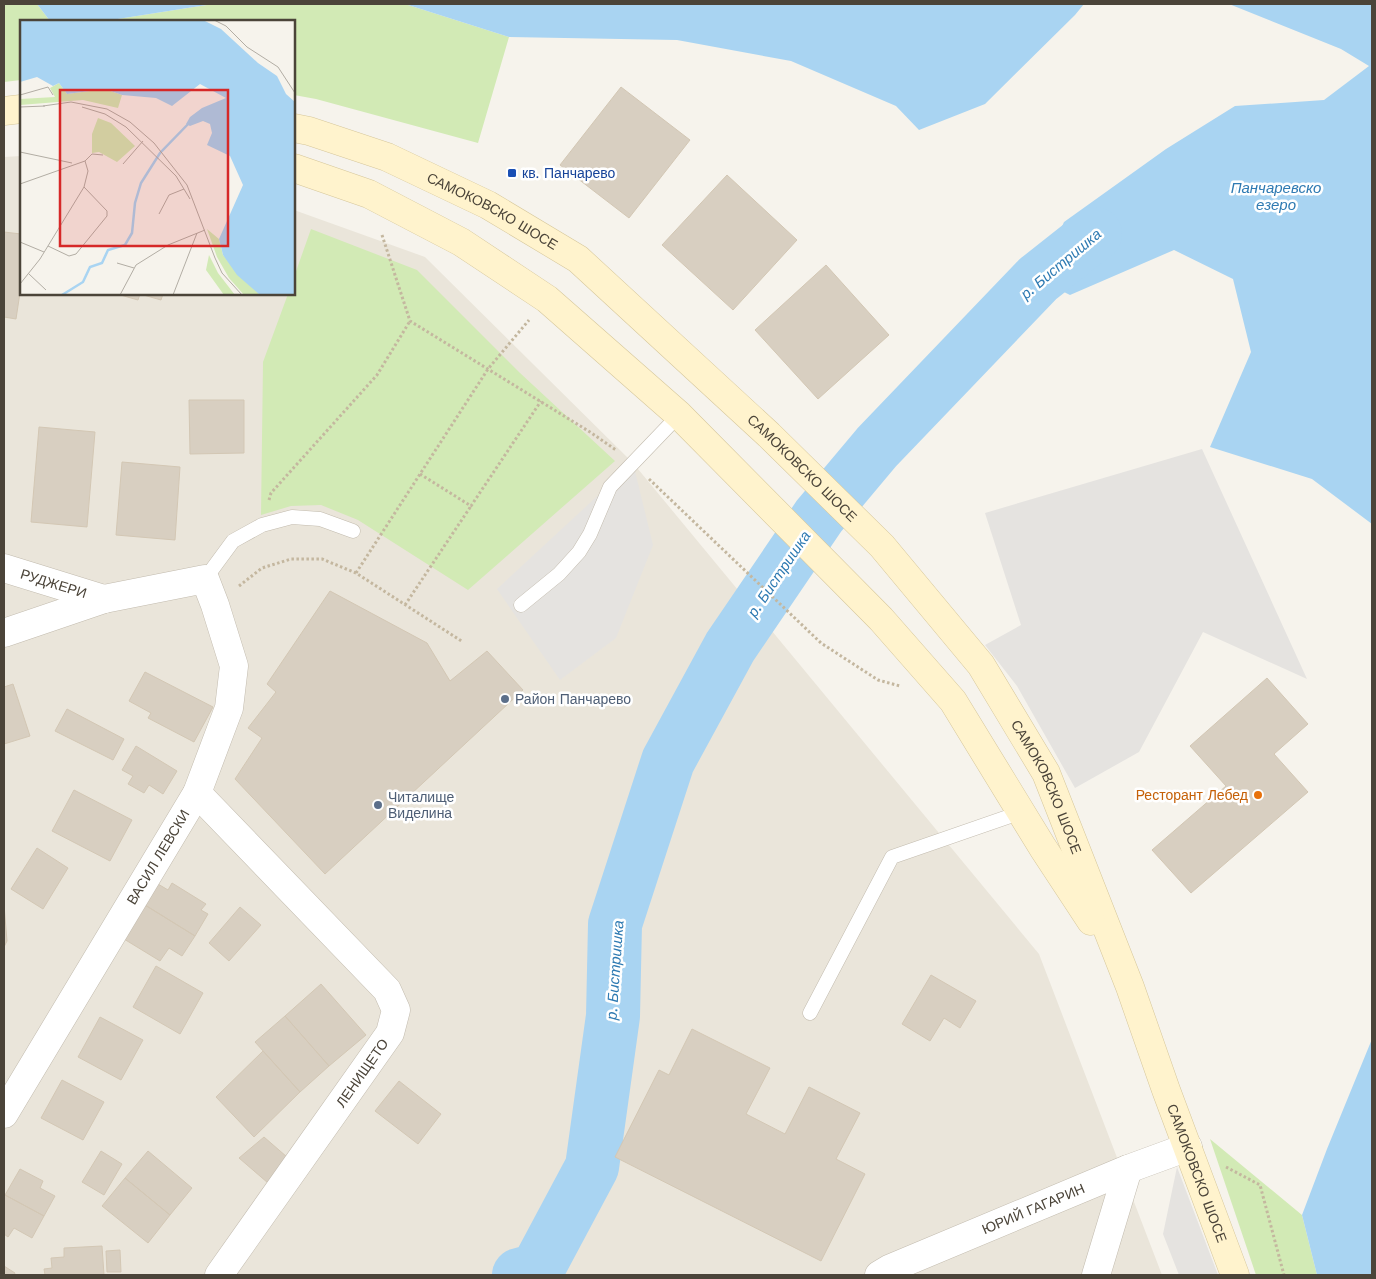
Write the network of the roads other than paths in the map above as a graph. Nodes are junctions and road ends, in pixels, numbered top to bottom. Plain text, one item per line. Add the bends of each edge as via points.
1 (20, 109) edge
2 (4, 111) edge
3 (4, 127) edge
4 (20, 127) edge
5 (295, 128) edge
6 (295, 168) edge
7 (679, 415) junction
8 (353, 531) dead end
9 (4, 568) edge
10 (205, 579) junction
11 (104, 599) junction
12 (521, 605) dead end
13 (4, 633) edge
14 (197, 793) junction
15 (1022, 812) junction
16 (1130, 986) junction
17 (810, 1013) dead end
18 (4, 1114) edge
19 (1188, 1147) junction
20 (1128, 1169) junction
21 (219, 1275) edge
22 (879, 1275) edge
23 (1096, 1275) edge
24 (1235, 1275) edge

1 - 2 main road
3 - 4 main road
5 - 16 main road, САМОКОВСКО ШОСЕ via 388,157 488,205 578,260 769,435 882,546 981,665 1046,773
6 - 7 main road, САМОКОВСКО ШОСЕ via 369,194 461,242 547,299
7 - 12 lane via 610,487 579,552 559,574
7 - 15 main road, САМОКОВСКО ШОСЕ via 881,619 954,701
8 - 10 lane via 320,519 292,517 262,525 233,541
9 - 11 street, РУДЖЕРИ
10 - 11 street
10 - 14 street, ВАСИЛ ЛЕВСКИ via 234,666 229,708
11 - 13 street
14 - 18 street, ВАСИЛ ЛЕВСКИ
14 - 21 street, ЛЕНИЩЕТО via 387,990 396,1010 390,1033
15 - 16 main road, САМОКОВСКО ШОСЕ
15 - 17 lane via 892,858
16 - 19 main road, САМОКОВСКО ШОСЕ
19 - 20 street, ЮРИЙ ГАГАРИН
19 - 24 main road, САМОКОВСКО ШОСЕ
20 - 22 street, ЮРИЙ ГАГАРИН
20 - 23 street

